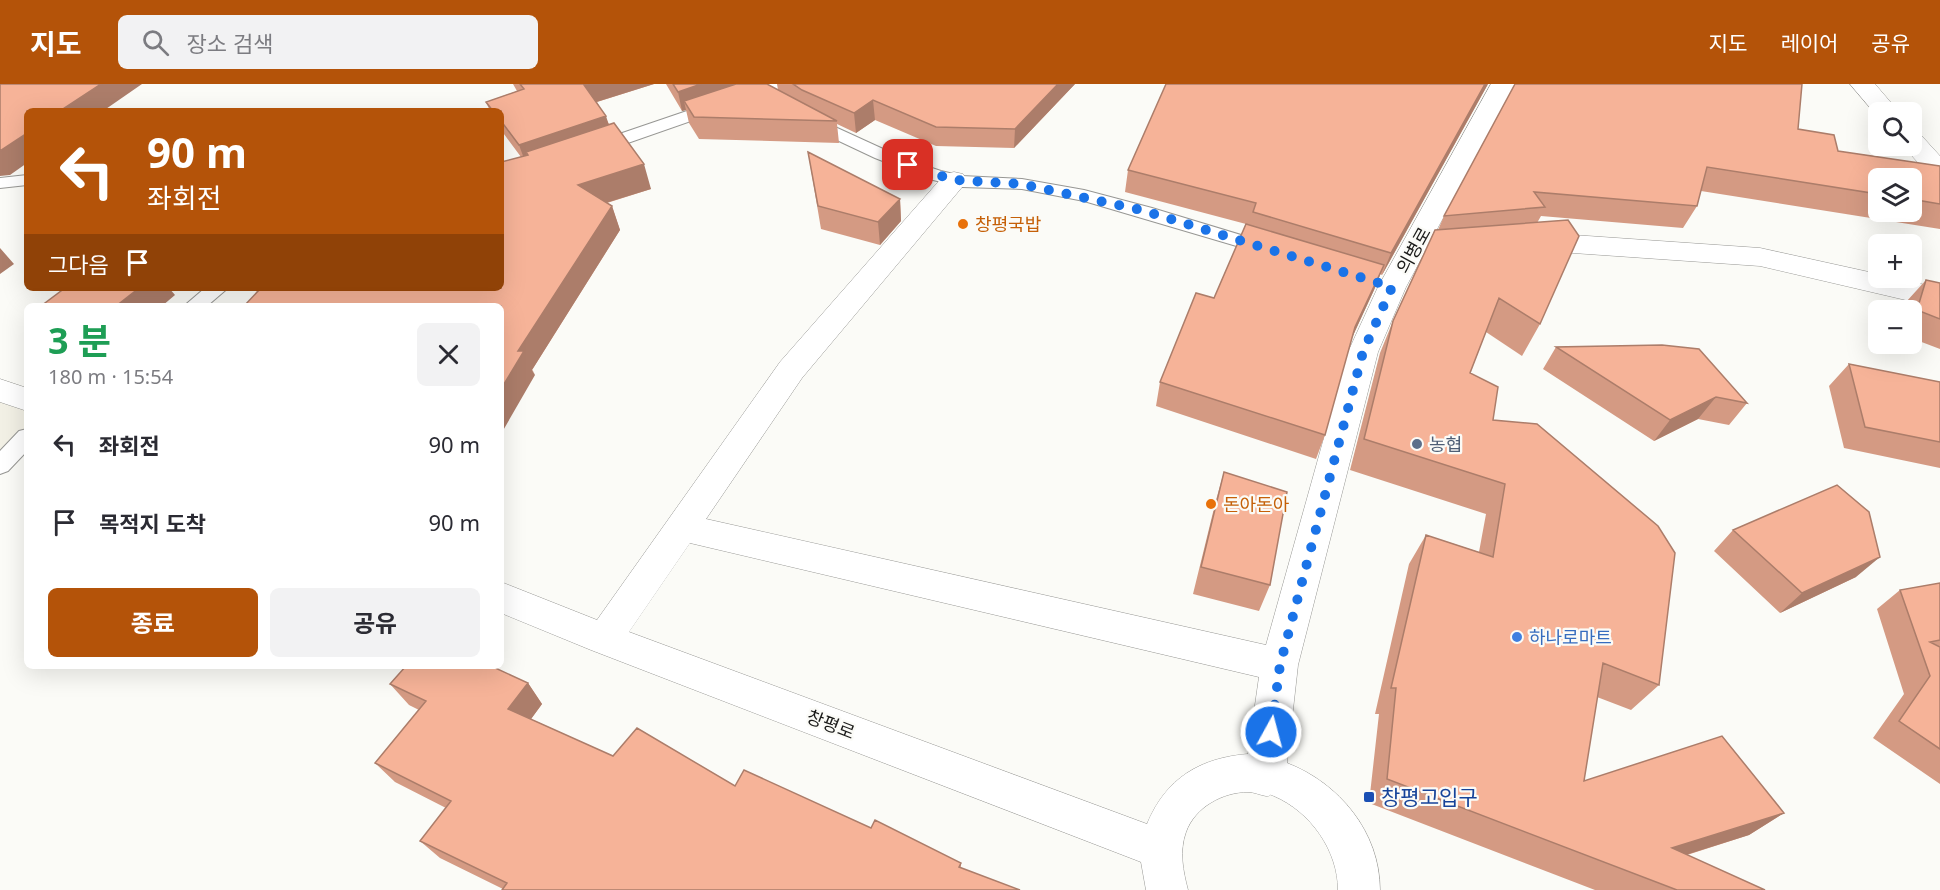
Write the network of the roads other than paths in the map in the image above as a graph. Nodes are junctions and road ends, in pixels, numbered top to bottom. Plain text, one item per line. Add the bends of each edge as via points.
1 (782, 84) edge
2 (1503, 84) edge
3 (1862, 84) edge
4 (753, 87) edge
5 (778, 102) edge
6 (1878, 102) edge
7 (798, 114) edge
8 (1922, 152) edge
9 (579, 153) edge
10 (1940, 172) edge
11 (24, 180) edge
12 (954, 180) junction
13 (0, 183) edge
14 (1506, 244) edge
15 (1290, 255) edge
16 (214, 291) edge
17 (1940, 298) edge
18 (198, 303) edge
19 (24, 440) edge
20 (0, 465) edge
21 (681, 527) junction
22 (504, 598) edge
23 (604, 639) junction
24 (1280, 665) junction
25 (1265, 777) junction
26 (1162, 850) junction
27 (1167, 890) edge
28 (1359, 890) edge

1 - 4 lane
2 - 24 street, 의병로 via 1424,251 1387,285 1363,352
3 - 6 street
4 - 5 lane
4 - 9 lane
7 - 12 lane via 908,165
8 - 10 street
11 - 13 lane
12 - 15 lane via 1021,184 1120,206
12 - 21 street via 791,370
14 - 17 street via 1541,240 1760,257
16 - 18 lane
19 - 20 lane
21 - 23 street
21 - 24 street
22 - 23 street, 창평로
23 - 26 street, 창평로
24 - 25 street, 의병로
25 - 26 street via 1249,773 1219,777 1192,790 1172,812 1161,841
25 - 28 street via 1280,779 1308,794 1332,816 1350,844
26 - 27 street via 1161,874

